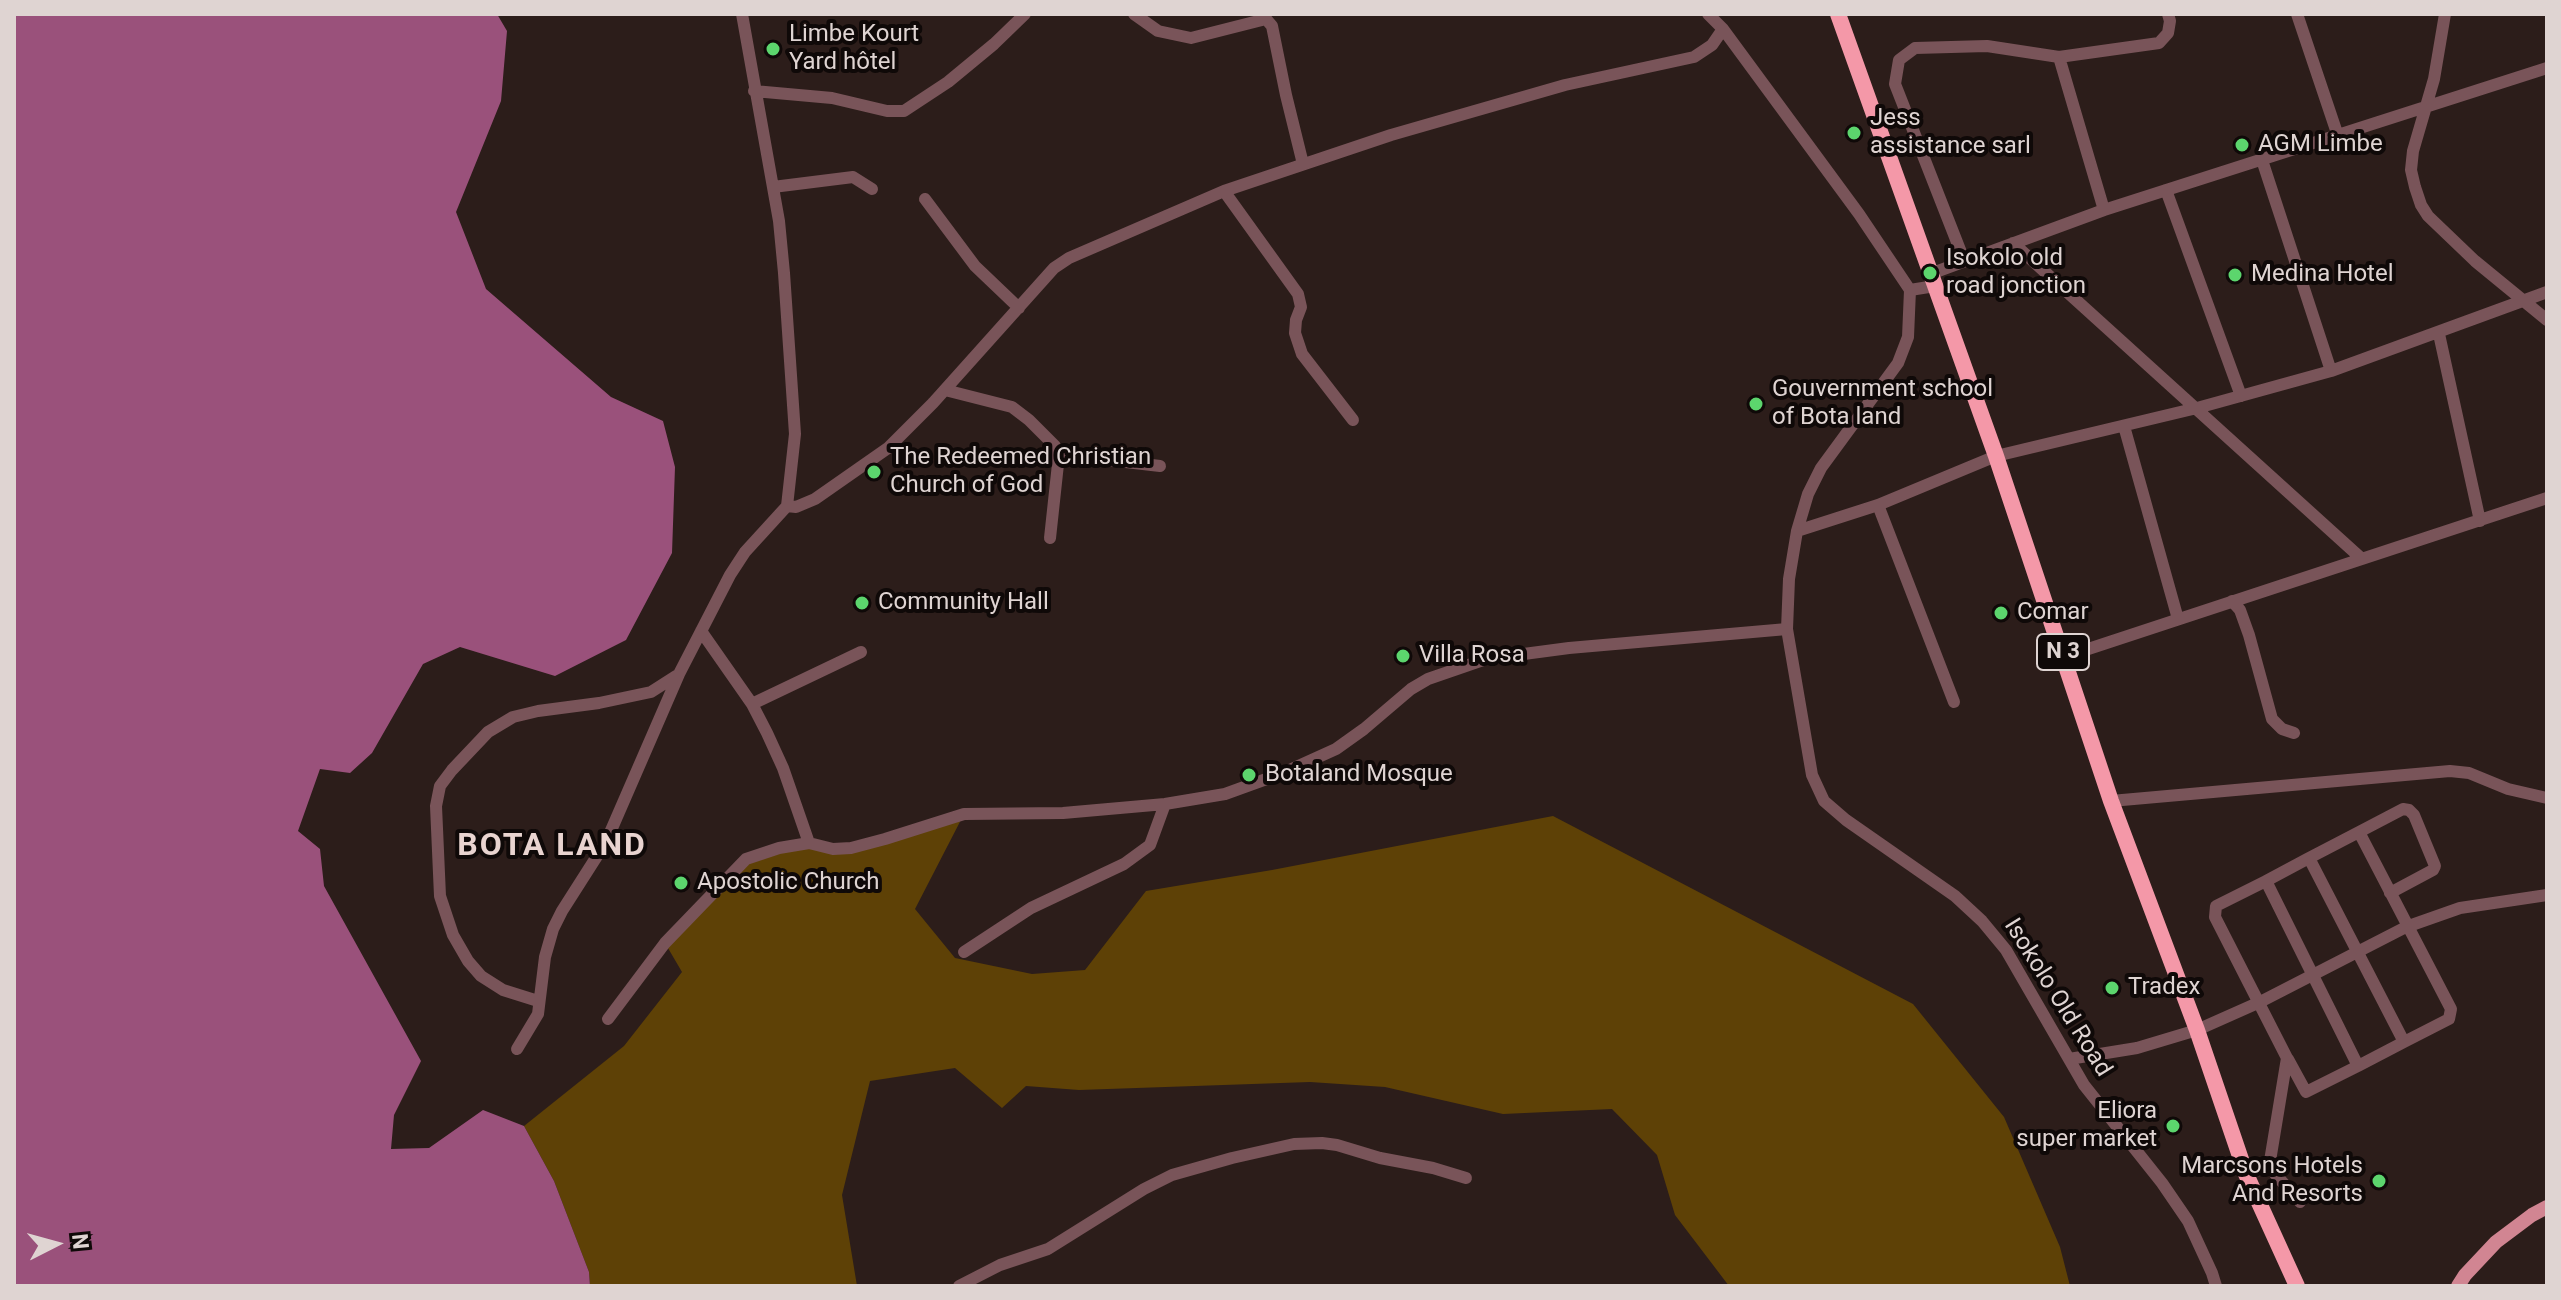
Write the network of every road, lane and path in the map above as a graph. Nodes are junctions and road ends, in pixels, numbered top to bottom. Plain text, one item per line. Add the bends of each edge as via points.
1 (742, 14) edge
2 (1025, 14) edge
3 (1134, 14) edge
4 (1708, 14) edge
5 (1838, 14) edge
6 (2168, 14) edge
7 (2297, 14) edge
8 (2445, 14) edge
9 (1723, 29) junction
10 (2059, 57) junction
11 (2547, 68) edge
12 (754, 91) junction
13 (2427, 106) junction
14 (2338, 136) junction
15 (2262, 160) junction
16 (1303, 164) junction
17 (773, 187) junction
18 (872, 189) dead end
19 (2166, 190) junction
20 (1224, 191) junction
21 (925, 199) dead end
22 (2104, 210) junction
23 (2013, 243) junction
24 (1964, 260) junction
25 (1933, 280) junction
26 (1910, 290) junction
27 (2547, 292) edge
28 (2522, 302) junction
29 (1019, 308) junction
30 (2547, 320) edge
31 (2439, 334) junction
32 (2331, 371) junction
33 (945, 390) junction
34 (2241, 396) junction
35 (2197, 408) junction
36 (1353, 420) dead end
37 (2124, 426) junction
38 (1057, 454) junction
39 (1996, 456) junction
40 (1160, 466) dead end
41 (2547, 498) edge
42 (1878, 505) junction
43 (787, 506) junction
44 (2480, 521) junction
45 (1797, 531) junction
46 (1050, 538) dead end
47 (2362, 559) junction
48 (2232, 601) junction
49 (2178, 619) junction
50 (1787, 629) junction
51 (701, 631) junction
52 (861, 652) dead end
53 (2064, 657) junction
54 (679, 674) junction
55 (1954, 702) dead end
56 (752, 704) junction
57 (2294, 733) dead end
58 (2547, 798) edge
59 (2111, 801) junction
60 (1165, 804) junction
61 (2359, 832) junction
62 (809, 843) junction
63 (2309, 858) junction
64 (2266, 881) junction
65 (2390, 893) junction
66 (2547, 895) edge
67 (2406, 927) junction
68 (2358, 950) junction
69 (964, 952) dead end
70 (2313, 973) junction
71 (538, 1001) junction
72 (2260, 1002) junction
73 (608, 1019) dead end
74 (2197, 1030) junction
75 (2404, 1042) junction
76 (517, 1049) dead end
77 (2287, 1058) junction
78 (2069, 1059) junction
79 (2358, 1066) junction
80 (2269, 1167) junction
81 (2246, 1174) junction
82 (1466, 1178) dead end
83 (2300, 1202) dead end
84 (2547, 1207) edge
85 (959, 1286) edge
86 (2216, 1286) edge
87 (2297, 1286) edge
88 (2458, 1286) edge

1 - 12 street
2 - 12 street via 931,95 904,111
3 - 16 street via 1158,31 1191,38 1266,19 1271,23
4 - 9 street
5 - 25 highway, N 3
6 - 10 street via 2168,33 2159,43
7 - 14 street
8 - 13 street
9 - 16 street via 1694,57 1525,96
9 - 26 street
10 - 22 street
10 - 24 street via 1987,46 1915,48 1899,60 1895,84
11 - 13 street
12 - 17 street
13 - 14 street
13 - 28 street via 2411,170 2421,205
14 - 15 street
15 - 19 street
15 - 32 street
16 - 20 street
17 - 18 street via 853,177
17 - 43 street via 794,423
19 - 22 street
19 - 34 street
20 - 29 street via 1069,258
20 - 36 street via 1298,294 1295,333 1302,354
21 - 29 street via 975,266
22 - 23 street
23 - 24 street
23 - 35 street
24 - 25 street
25 - 26 street
25 - 39 highway, N 3
26 - 45 street, Isokolo Old Road via 1908,337 1898,363 1821,468
27 - 28 street
28 - 30 street
28 - 31 street
29 - 33 street
31 - 32 street
31 - 44 street
32 - 34 street
33 - 38 street via 1012,407 1048,438
33 - 43 street via 858,471 815,499
34 - 35 street
35 - 37 street
35 - 47 street
37 - 39 street
37 - 49 street
38 - 40 street
38 - 46 street
39 - 42 street
39 - 53 highway, N 3
41 - 44 street
42 - 45 street
42 - 55 street
43 - 51 street via 745,552
44 - 47 street
45 - 50 street, Isokolo Old Road
47 - 48 street
48 - 49 street
48 - 57 street via 2249,635 2272,719
49 - 53 street
50 - 60 street via 1486,659 1428,679 1350,741 1308,763 1225,794
50 - 78 street, Isokolo Old Road via 1812,775 1824,801 1982,921 2006,950
51 - 54 street
51 - 56 street
52 - 56 street
53 - 59 highway, N 3
54 - 71 street via 606,842 553,929
54 - 71 street via 651,692 513,717 488,732 440,786 440,896 453,935 481,976
56 - 62 street via 783,768
58 - 59 street via 2450,771
59 - 74 highway, N 3
60 - 62 street via 964,814 851,848
60 - 69 street via 1150,845 1124,864 1031,908
61 - 63 street
61 - 65 street
61 - 65 street via 2403,809 2414,815 2435,866
62 - 73 street via 746,859 665,943
63 - 64 street
63 - 68 street
64 - 70 street
64 - 72 street via 2216,906 2215,917
65 - 67 street
66 - 67 street via 2460,908
67 - 68 street
67 - 75 street via 2452,1014
68 - 70 street
68 - 75 street
70 - 72 street
70 - 79 street
71 - 76 street via 538,1014
72 - 74 street
72 - 77 street
74 - 78 street via 2137,1048
74 - 81 highway, N 3
75 - 79 street
77 - 79 street via 2306,1092
77 - 80 street
78 - 86 street, Isokolo Old Road via 2188,1221
80 - 81 street
80 - 83 street
81 - 87 highway, N 3
82 - 85 street via 1337,1145 1294,1144 1172,1175 1048,1249
84 - 88 main road via 2496,1242

